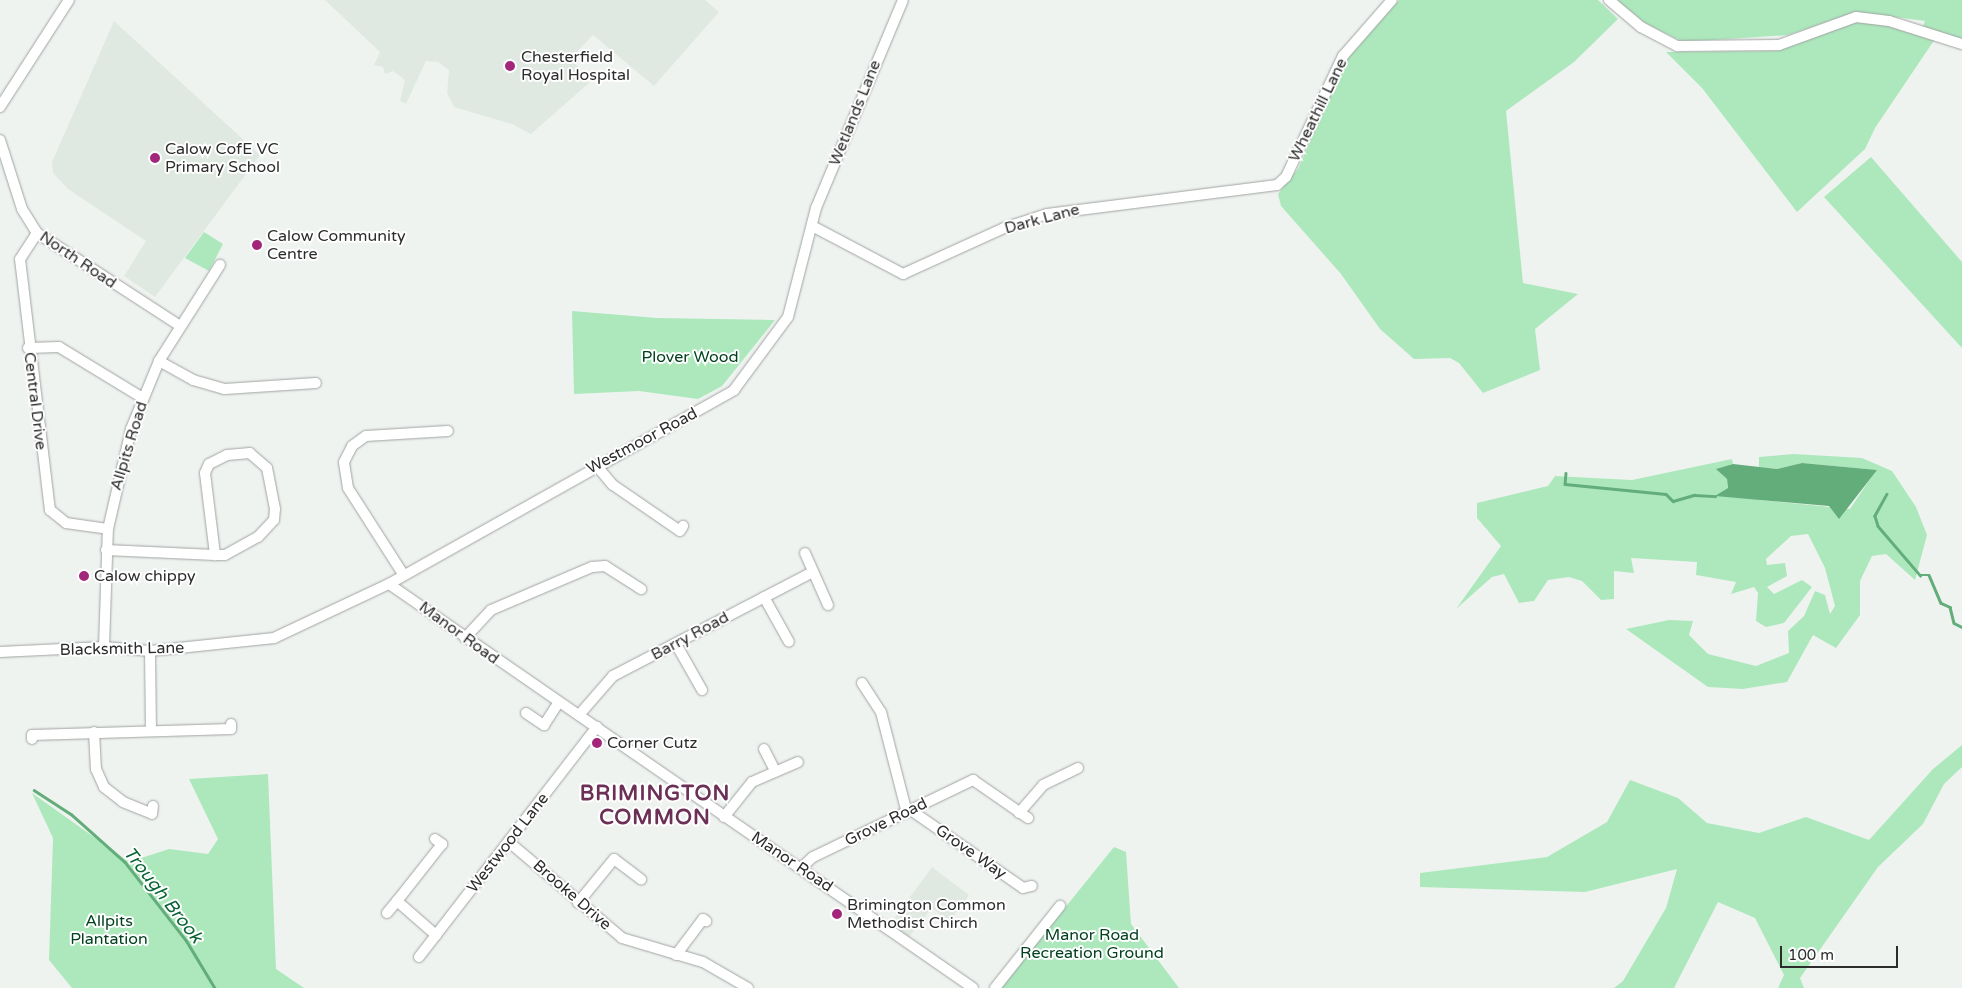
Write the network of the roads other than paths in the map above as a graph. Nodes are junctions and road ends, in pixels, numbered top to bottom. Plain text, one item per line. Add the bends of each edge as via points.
1 (69, 0) edge
2 (902, 0) edge
3 (1392, 0) edge
4 (1609, 0) edge
5 (1962, 44) edge
6 (0, 107) edge
7 (0, 140) edge
8 (1286, 177) joint
9 (814, 227) junction
10 (36, 233) junction
11 (220, 265) dead end
12 (180, 326) junction
13 (28, 348) junction
14 (159, 361) junction
15 (316, 383) dead end
16 (143, 398) junction
17 (448, 432) dead end
18 (596, 465) junction
19 (684, 526) dead end
20 (108, 530) junction
21 (106, 550) junction
22 (805, 554) dead end
23 (215, 555) junction
24 (813, 572) junction
25 (403, 574) junction
26 (389, 584) junction
27 (641, 589) dead end
28 (764, 597) junction
29 (828, 605) dead end
30 (465, 638) junction
31 (789, 642) dead end
32 (676, 644) junction
33 (104, 647) junction
34 (150, 651) junction
35 (0, 652) edge
36 (862, 683) dead end
37 (702, 690) dead end
38 (559, 702) junction
39 (526, 713) dead end
40 (579, 715) junction
41 (231, 724) dead end
42 (597, 728) junction
43 (151, 731) junction
44 (94, 732) junction
45 (32, 735) dead end
46 (764, 748) dead end
47 (798, 762) dead end
48 (1078, 768) dead end
49 (775, 771) junction
50 (910, 812) junction
51 (152, 814) dead end
52 (724, 816) junction
53 (435, 839) dead end
54 (509, 842) junction
55 (801, 868) junction
56 (641, 879) dead end
57 (1032, 886) dead end
58 (397, 902) junction
59 (578, 903) junction
60 (1060, 906) dead end
61 (386, 913) dead end
62 (706, 921) dead end
63 (436, 935) junction
64 (676, 955) junction
65 (419, 958) dead end
66 (967, 986) edge
67 (748, 988) edge
68 (996, 988) edge

1 - 6 street
2 - 9 street, Wetlands Lane via 816,208
3 - 8 street, Wheathill Lane via 1343,56
4 - 5 street via 1641,27 1677,46 1780,45 1856,17 1890,21
7 - 10 street, North Road via 22,208
8 - 9 street, Dark Lane via 1270,188 1207,190 1047,214 1004,228 902,274
9 - 18 street, Westmoor Road via 788,317 734,390
10 - 12 street, North Road
10 - 13 street, Central Drive via 20,259
11 - 12 street, Allpits Road
12 - 14 street, Allpits Road
13 - 16 street via 59,347
13 - 20 street, Central Drive via 50,510 66,523
14 - 15 street via 193,380 225,390
14 - 16 street, Allpits Road
16 - 20 street, Allpits Road via 115,486
17 - 25 street via 366,436 352,446 344,462 348,488
18 - 19 street via 613,485 680,531
18 - 25 street, Westmoor Road
20 - 21 street, Allpits Road
21 - 23 street
21 - 33 street, Allpits Road
22 - 24 street
23 - 23 street via 225,555 258,538 274,520 266,468 250,453 227,454 209,464 205,473
24 - 28 street, Barry Road
24 - 29 street
25 - 26 street, Westmoor Road
26 - 30 street, Manor Road
26 - 34 street, Blacksmith Lane via 274,638
27 - 30 street via 605,566 592,567 491,610
28 - 31 street
28 - 32 street, Barry Road
30 - 38 street, Manor Road
32 - 37 street
32 - 40 street, Barry Road via 613,676
33 - 34 street, Blacksmith Lane
33 - 35 street, Blacksmith Lane
34 - 43 street
36 - 50 street via 881,712
38 - 39 street via 544,725
38 - 40 street, Manor Road
40 - 42 street, Manor Road
41 - 43 street via 231,729
42 - 52 street, Manor Road
42 - 54 street, Westwood Lane
43 - 44 street
44 - 45 street
44 - 51 street via 96,769 104,787 123,802
46 - 49 street
47 - 49 street
48 - 50 street, Grove Road via 1043,785 1023,815 973,780
49 - 52 street via 746,787
50 - 55 street, Grove Road via 813,857
50 - 57 street, Grove Way via 1023,888
52 - 55 street, Manor Road
53 - 58 street via 442,844
54 - 59 street, Brooke Drive via 550,873
54 - 63 street, Westwood Lane
55 - 66 street, Manor Road
56 - 59 street via 614,859
58 - 61 street
58 - 63 street
59 - 64 street, Brooke Drive via 622,938
60 - 68 street
62 - 64 street via 703,919
63 - 65 street, Westwood Lane
64 - 67 street, Brooke Drive via 729,974

